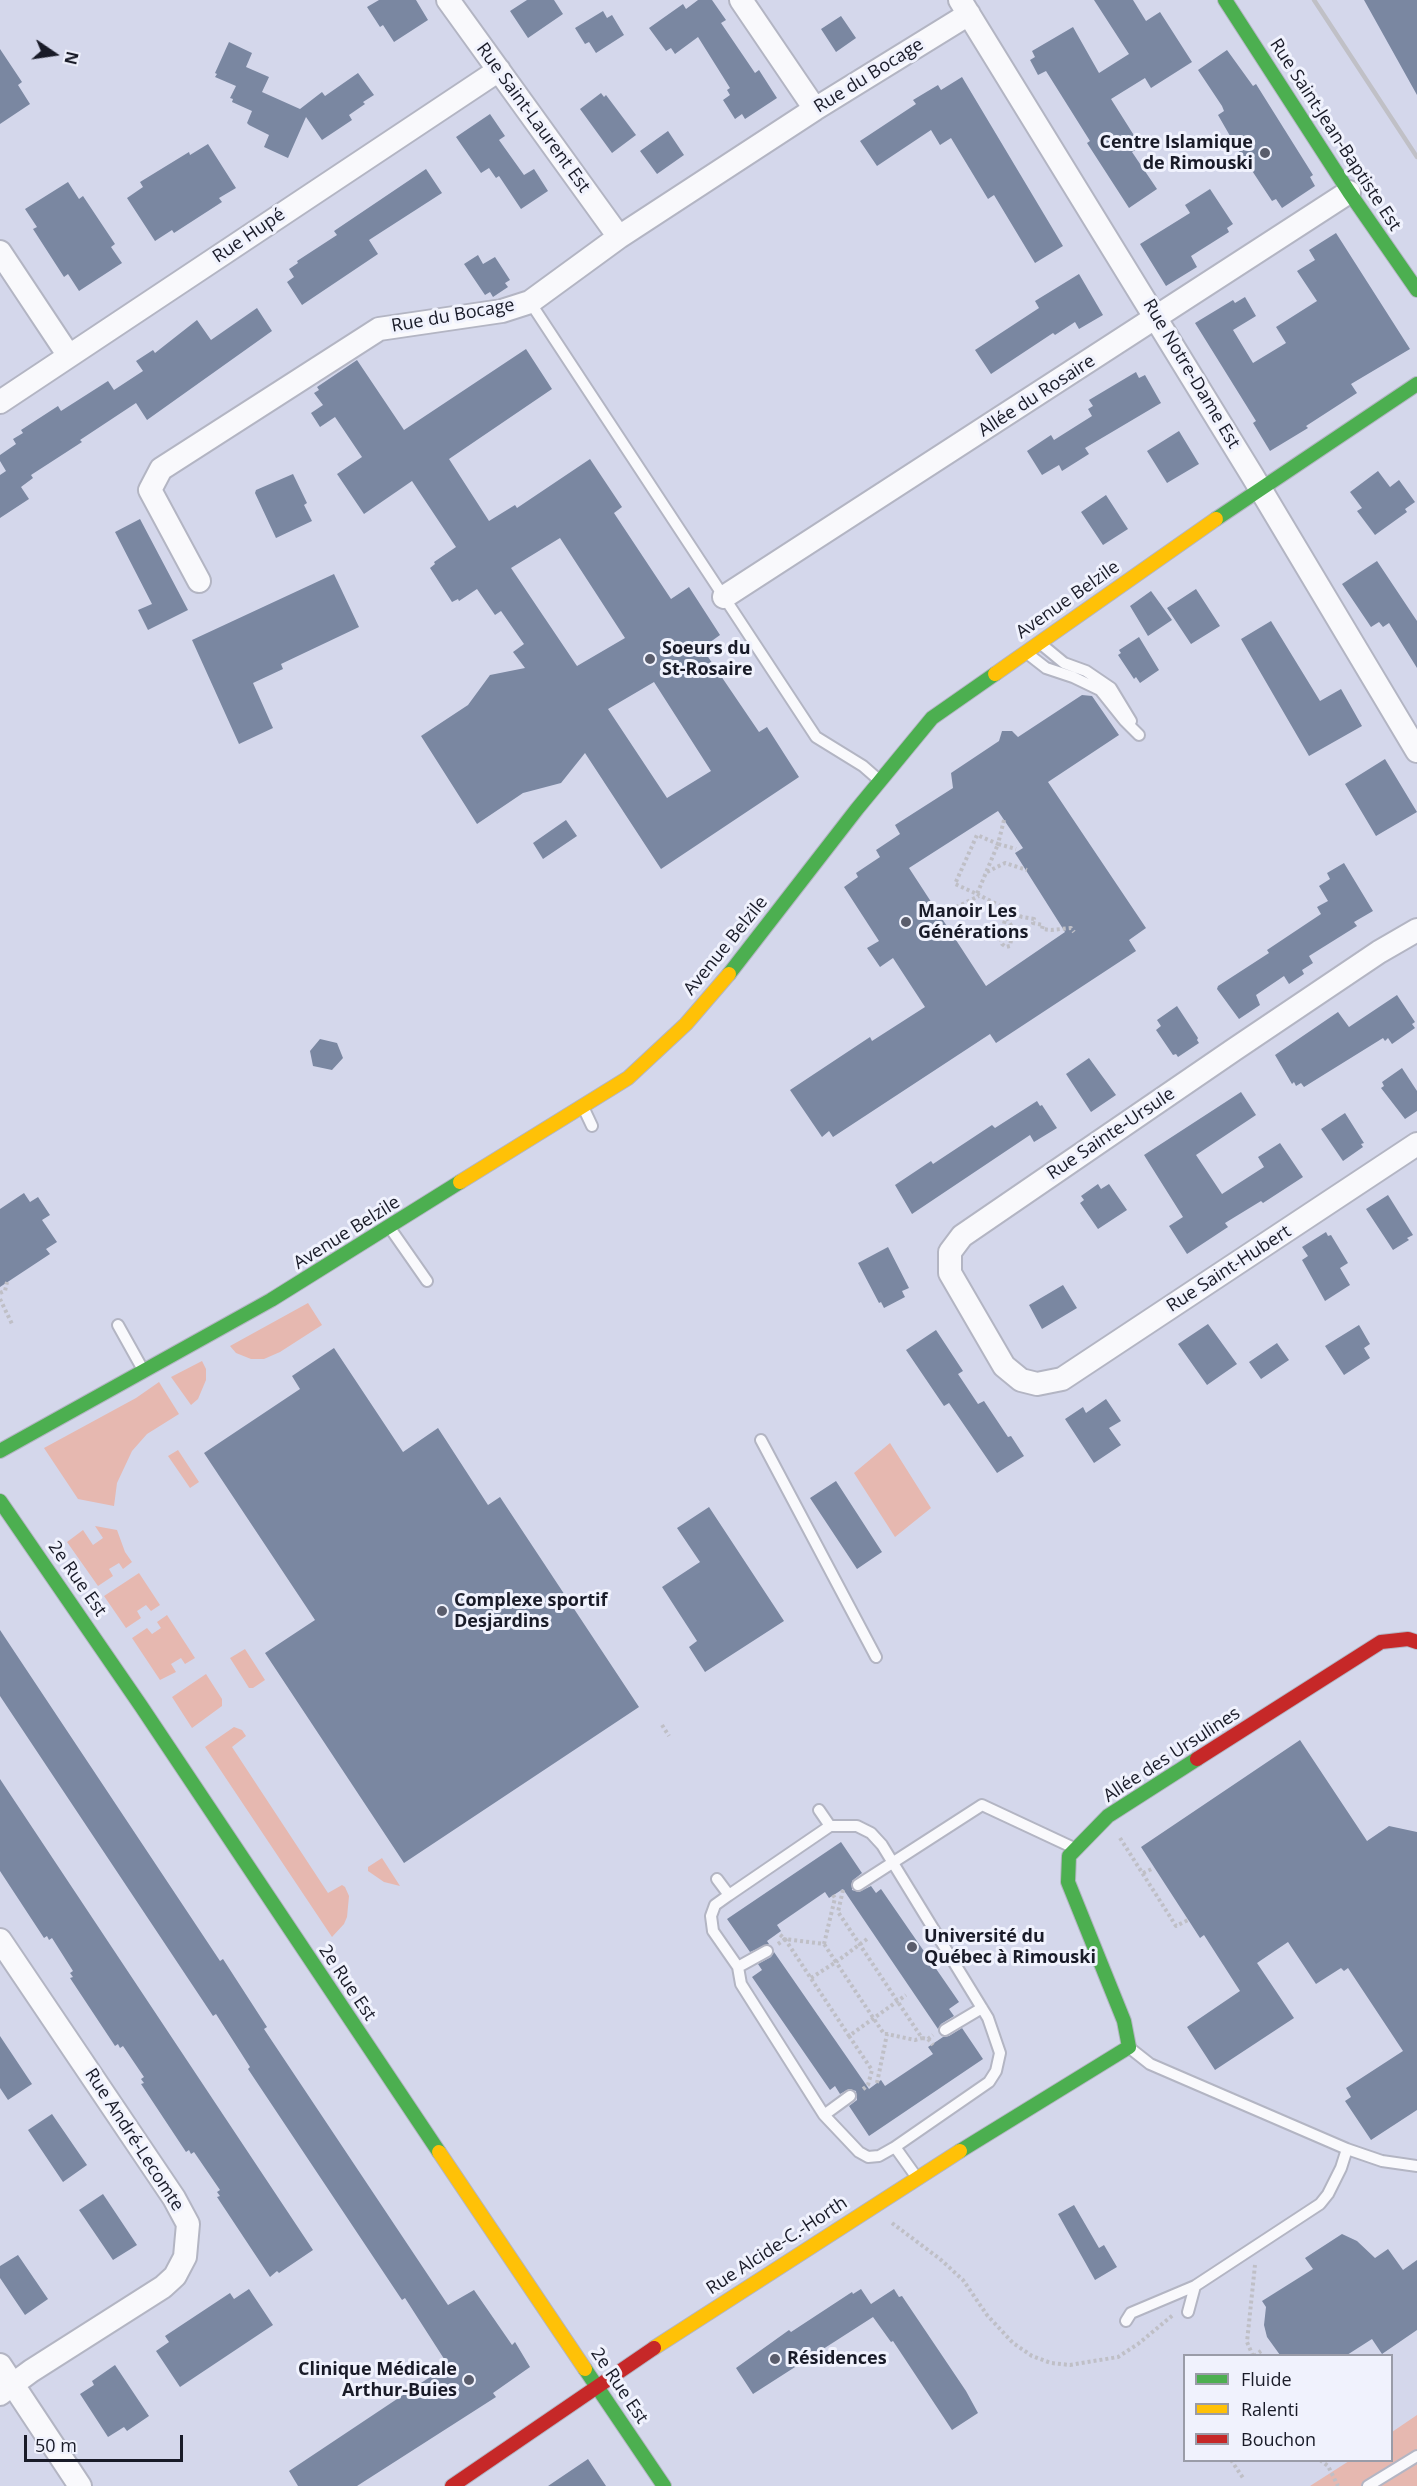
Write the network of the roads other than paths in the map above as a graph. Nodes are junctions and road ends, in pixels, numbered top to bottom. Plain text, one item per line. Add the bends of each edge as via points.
1 (448, 0) edge
2 (741, 0) edge
3 (1225, 0) edge
4 (965, 7) edge
5 (499, 70) junction
6 (815, 109) junction
7 (1348, 192) junction
8 (619, 237) junction
9 (0, 252) edge
10 (1417, 290) edge
11 (530, 302) junction
12 (1157, 318) junction
13 (69, 356) junction
14 (1417, 384) edge
15 (0, 402) edge
16 (1260, 488) junction
17 (199, 580) dead end
18 (724, 597) junction
19 (1039, 643) junction
20 (1025, 652) junction
21 (1417, 751) edge
22 (880, 780) junction
23 (1417, 930) edge
24 (583, 1106) junction
25 (592, 1126) dead end
26 (1417, 1144) edge
27 (390, 1228) junction
28 (427, 1281) dead end
29 (118, 1325) dead end
30 (144, 1371) junction
31 (1037, 1384) joint
32 (761, 1440) dead end
33 (0, 1451) edge
34 (0, 1501) edge
35 (1417, 1642) edge
36 (876, 1657) dead end
37 (819, 1810) dead end
38 (830, 1826) junction
39 (1076, 1850) junction
40 (893, 1862) junction
41 (717, 1879) dead end
42 (858, 1884) road end
43 (729, 1895) junction
44 (0, 1940) edge
45 (767, 1951) dead end
46 (738, 1967) junction
47 (982, 2008) junction
48 (945, 2030) road end
49 (1129, 2047) junction
50 (850, 2096) road end
51 (824, 2115) junction
52 (895, 2147) junction
53 (1347, 2149) junction
54 (1417, 2166) edge
55 (917, 2178) junction
56 (1195, 2286) junction
57 (1189, 2307) road end
58 (1126, 2321) dead end
59 (0, 2365) edge
60 (597, 2385) junction
61 (6, 2389) edge
62 (1417, 2456) edge
63 (80, 2486) edge
64 (452, 2486) edge
65 (664, 2486) edge
66 (1368, 2486) edge

1 - 5 street, Rue Saint-Laurent Est
2 - 6 street
3 - 7 street, Rue Saint-Jean-Baptiste Est
4 - 6 street, Rue du Bocage
4 - 12 street, Rue Notre-Dame Est
5 - 8 street, Rue Saint-Laurent Est
5 - 13 street, Rue Hupé
6 - 8 street, Rue du Bocage
7 - 10 street, Rue Saint-Jean-Baptiste Est
7 - 12 street, Allée du Rosaire
8 - 11 street, Rue du Bocage
9 - 13 street
11 - 17 street, Rue du Bocage via 502,311 379,329 161,469 150,490
11 - 18 lane
12 - 16 street, Rue Notre-Dame Est
12 - 18 street, Allée du Rosaire
13 - 15 street, Rue Hupé
14 - 16 street, Avenue Belzile
16 - 19 street, Avenue Belzile
16 - 21 street, Rue Notre-Dame Est
18 - 22 lane via 816,737
19 - 20 street, Avenue Belzile
19 - 20 lane via 1064,663 1086,670 1111,688 1139,735 1100,690 1046,668
20 - 22 street, Avenue Belzile via 932,718
22 - 24 street, Avenue Belzile via 686,1024 628,1078
23 - 31 street, Rue Sainte-Ursule via 962,1236 950,1252 950,1273 1004,1366 1021,1380
24 - 25 lane
24 - 27 street, Avenue Belzile
26 - 31 street, Rue Saint-Hubert via 1062,1379
27 - 28 lane
27 - 30 street, Avenue Belzile
29 - 30 lane
30 - 33 street, Avenue Belzile
32 - 36 lane
34 - 60 street, 2e Rue Est
35 - 39 street, Allée des Ursulines via 1381,1642 1108,1816
37 - 38 lane
38 - 40 lane via 857,1826 871,1833
38 - 43 lane
39 - 40 lane via 982,1805
39 - 49 street, Allée des Ursulines via 1069,1856 1068,1882 1124,2021
40 - 42 lane
40 - 47 lane
41 - 43 lane
43 - 46 lane via 715,1905 711,1917 713,1931
44 - 61 street, Rue André-Lecomte via 188,2224 185,2257 175,2276 163,2287
45 - 46 lane
46 - 51 lane via 741,1984
47 - 48 lane
47 - 52 lane via 1000,2053 996,2071 989,2082
49 - 53 lane via 1150,2064
49 - 55 street, Rue Alcide-C.-Horth
50 - 51 lane
51 - 52 lane via 868,2157
52 - 55 lane
53 - 54 lane via 1382,2161
53 - 56 lane via 1320,2204
55 - 60 street, Rue Alcide-C.-Horth
56 - 57 lane
56 - 58 lane via 1131,2313
59 - 61 street
60 - 64 street, Rue Alcide-C.-Horth
60 - 65 street, 2e Rue Est
61 - 63 street
62 - 66 lane

